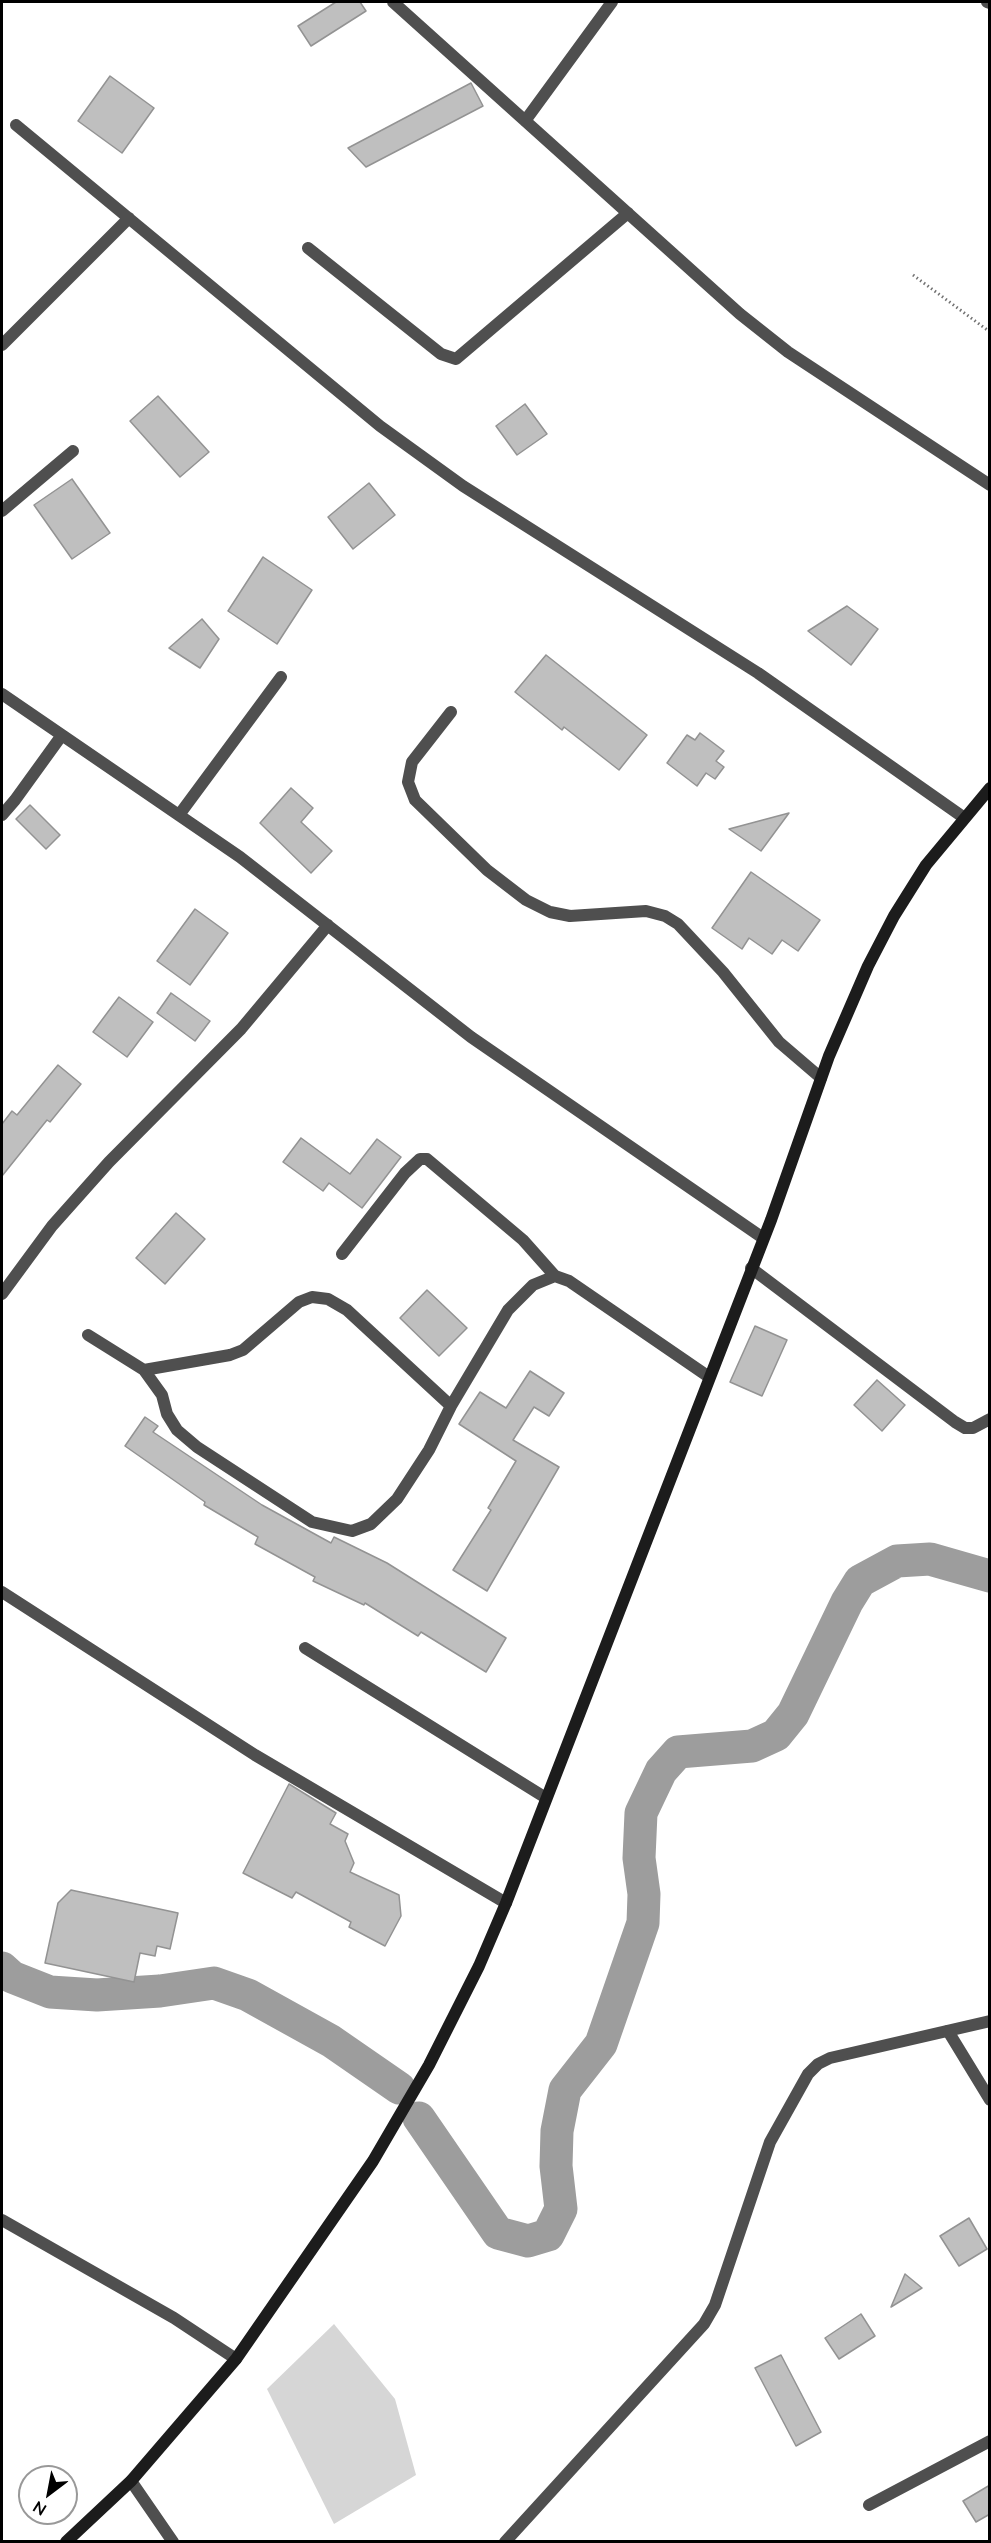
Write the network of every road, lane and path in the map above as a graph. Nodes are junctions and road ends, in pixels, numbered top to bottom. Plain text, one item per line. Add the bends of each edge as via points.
1 (393, 2) edge
2 (612, 2) edge
3 (525, 121) junction
4 (16, 125) dead end
5 (628, 213) junction
6 (129, 218) junction
7 (308, 248) dead end
8 (913, 275) dead end
9 (990, 332) edge
10 (2, 345) edge
11 (74, 451) dead end
12 (990, 485) edge
13 (2, 511) edge
14 (281, 677) dead end
15 (2, 694) edge
16 (451, 712) dead end
17 (62, 735) junction
18 (990, 788) edge
19 (2, 815) edge
20 (179, 815) junction
21 (963, 817) junction
22 (328, 925) junction
23 (821, 1078) junction
24 (764, 1238) junction
25 (342, 1254) dead end
26 (751, 1268) junction
27 (555, 1276) junction
28 (2, 1294) edge
29 (88, 1335) dead end
30 (144, 1370) junction
31 (709, 1377) junction
32 (451, 1406) junction
33 (990, 1419) edge
34 (2, 1592) edge
35 (305, 1648) dead end
36 (546, 1798) junction
37 (506, 1903) junction
38 (990, 2021) edge
39 (948, 2031) junction
40 (990, 2100) edge
41 (2, 2220) edge
42 (236, 2358) junction
43 (990, 2440) edge
44 (131, 2481) junction
45 (868, 2505) dead end
46 (66, 2541) edge
47 (173, 2541) edge
48 (505, 2541) edge

1 - 3 street
2 - 3 street
3 - 5 street
4 - 6 street
5 - 7 street via 456,359 441,354
5 - 12 street via 788,352
6 - 10 street
6 - 21 street via 410,448 463,486 758,673
8 - 9 path
11 - 13 street
14 - 20 street
15 - 17 street
16 - 23 street via 412,762 408,782 415,800 487,870 526,900 550,912 570,916 646,911 678,924 779,1042
17 - 19 street
17 - 20 street
18 - 21 main road
20 - 22 street
21 - 23 main road via 894,916 868,966
22 - 24 street via 471,1038
22 - 28 street via 241,1029 52,1226
23 - 24 main road
24 - 26 main road
25 - 27 street via 405,1173 420,1159 427,1159 523,1240
26 - 31 main road
26 - 33 street via 955,1422 973,1428
27 - 31 street via 570,1281
27 - 32 street via 533,1285 508,1310
29 - 30 street
30 - 32 street via 237,1353 299,1302 312,1297 328,1299 347,1310
30 - 32 street via 183,1436 312,1522 330,1528 352,1530 371,1524 397,1499 429,1450
31 - 36 main road
34 - 37 street via 255,1755
35 - 36 street
36 - 37 main road
37 - 42 main road via 429,2065 374,2161
38 - 39 street
39 - 40 street
39 - 48 street via 830,2058 808,2074 770,2142 715,2305 704,2324
41 - 42 street
42 - 44 main road
43 - 45 street
44 - 46 main road
44 - 47 street

